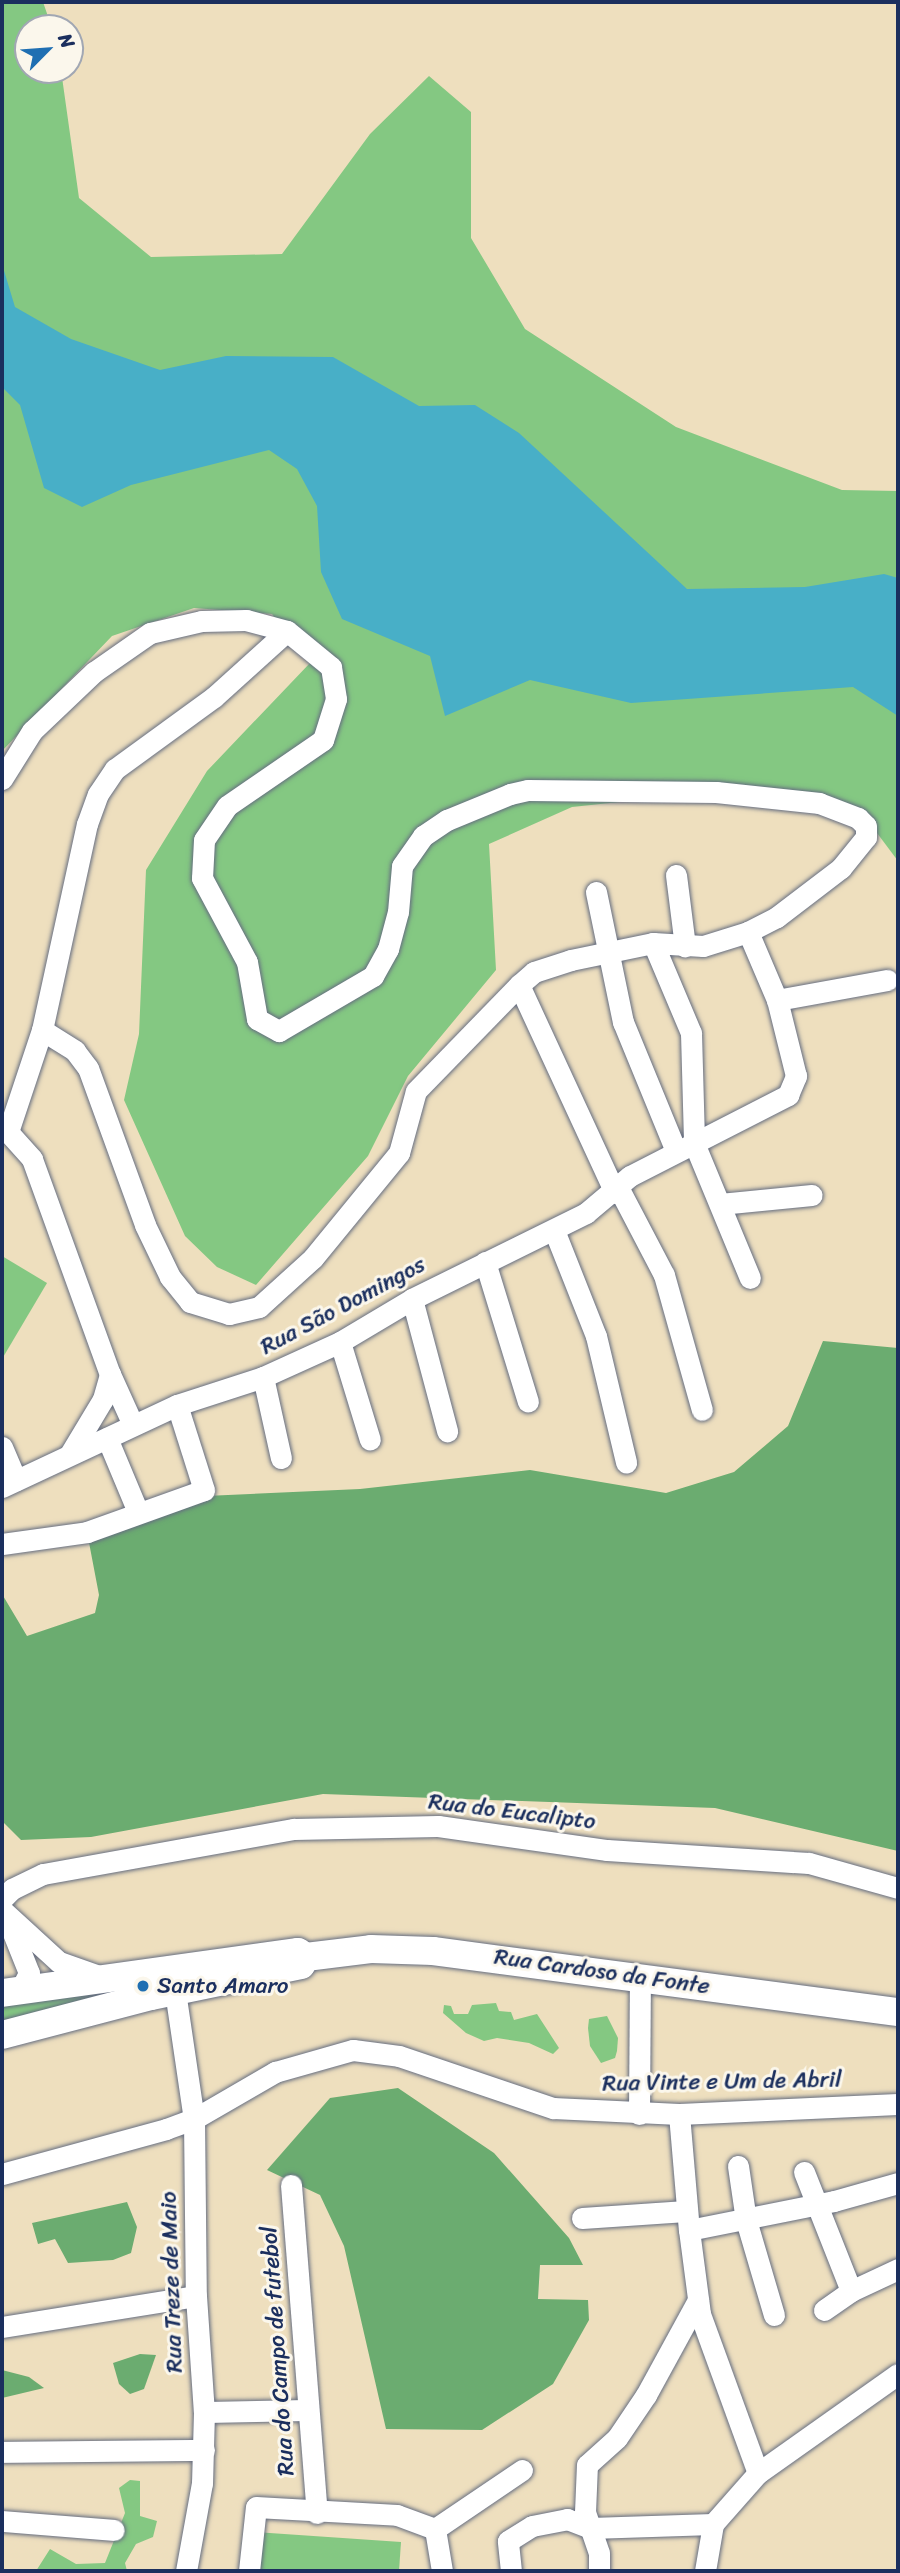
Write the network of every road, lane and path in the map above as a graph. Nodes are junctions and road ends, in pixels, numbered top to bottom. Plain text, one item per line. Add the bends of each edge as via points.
1 (287, 631) junction
2 (2, 779) edge
3 (676, 875) dead end
4 (596, 892) dead end
5 (748, 932) junction
6 (653, 943) junction
7 (685, 946) junction
8 (610, 952) junction
9 (887, 980) dead end
10 (519, 985) junction
11 (778, 1000) junction
12 (42, 1030) junction
13 (5, 1132) edge
14 (685, 1147) junction
15 (617, 1191) junction
16 (812, 1195) dead end
17 (720, 1204) junction
18 (554, 1230) junction
19 (485, 1262) junction
20 (750, 1278) dead end
21 (412, 1299) junction
22 (340, 1342) junction
23 (110, 1374) junction
24 (263, 1377) junction
25 (528, 1402) dead end
26 (177, 1405) junction
27 (702, 1410) dead end
28 (133, 1425) junction
29 (447, 1431) dead end
30 (107, 1438) junction
31 (370, 1440) dead end
32 (2, 1447) edge
33 (69, 1456) junction
34 (281, 1458) dead end
35 (626, 1462) dead end
36 (9, 1484) edge
37 (138, 1512) junction
38 (2, 1544) edge
39 (898, 1888) edge
40 (2, 1899) edge
41 (2, 1910) edge
42 (640, 1977) junction
43 (114, 1978) junction
44 (174, 1980) junction
45 (11, 1992) edge
46 (898, 2012) edge
47 (2, 2035) edge
48 (898, 2104) edge
49 (639, 2114) junction
50 (679, 2114) junction
51 (194, 2119) junction
52 (738, 2166) dead end
53 (804, 2172) dead end
54 (2, 2174) edge
55 (291, 2185) dead end
56 (897, 2187) edge
57 (816, 2204) junction
58 (582, 2218) dead end
59 (687, 2220) junction
60 (746, 2221) junction
61 (898, 2269) edge
62 (852, 2291) junction
63 (196, 2296) junction
64 (698, 2300) junction
65 (824, 2310) dead end
66 (774, 2315) dead end
67 (2, 2327) edge
68 (898, 2374) edge
69 (308, 2410) junction
70 (204, 2412) junction
71 (204, 2450) junction
72 (2, 2452) edge
73 (522, 2470) dead end
74 (758, 2473) junction
75 (317, 2513) junction
76 (2, 2521) edge
77 (713, 2524) junction
78 (590, 2528) junction
79 (435, 2529) junction
80 (114, 2530) dead end
81 (186, 2571) edge
82 (249, 2571) edge
83 (442, 2571) edge
84 (511, 2571) edge
85 (598, 2571) edge
86 (705, 2571) edge

1 - 2 street via 246,620 202,621 150,633 94,672 32,731
1 - 5 street via 331,667 336,699 323,740 227,806 204,840 202,878 247,962 257,1018 279,1031 373,976 388,950 398,912 402,866 412,849 447,820 528,790 778,797 819,803 863,821 866,837 841,868 787,910
1 - 12 street via 214,697 115,769 98,794 87,824
3 - 7 street
4 - 8 street
5 - 7 street via 723,942
5 - 11 street
6 - 7 street
6 - 8 street
6 - 14 street via 691,1032
8 - 10 street via 550,965
8 - 14 street via 623,1022
9 - 11 street
10 - 12 street via 416,1091 399,1153 313,1258 260,1307 229,1314 190,1302 170,1277 145,1226 88,1068 75,1051
10 - 15 street
11 - 14 street, Rua São Domingos via 796,1076 793,1091
12 - 13 street
13 - 23 street via 32,1159
14 - 15 street, Rua São Domingos via 630,1176
14 - 17 street
15 - 18 street, Rua São Domingos
15 - 27 street via 664,1275
16 - 17 street
17 - 20 street
18 - 19 street, Rua São Domingos
18 - 35 street via 596,1336
19 - 21 street, Rua São Domingos
19 - 25 street
21 - 22 street, Rua São Domingos
21 - 29 street
22 - 24 street, Rua São Domingos
22 - 31 street
23 - 28 street
23 - 33 street via 103,1399
24 - 26 street, Rua São Domingos
24 - 34 street
26 - 28 street, Rua São Domingos
26 - 37 street via 204,1490
28 - 30 street, Rua São Domingos
30 - 33 street, Rua São Domingos
30 - 37 street
32 - 36 street
33 - 36 street, Rua São Domingos
37 - 38 street via 87,1532
39 - 40 street, Rua do Eucalipto via 809,1863 607,1850 438,1826 294,1829 43,1874
41 - 43 street via 59,1962
41 - 45 street via 27,1965 28,1981
42 - 44 main road, Rua Cardoso da Fonte via 433,1951 371,1950 306,1957 301,1965
42 - 46 main road, Rua Cardoso da Fonte
42 - 49 street
43 - 44 main road, Rua Cardoso da Fonte
43 - 45 main road, Rua Cardoso da Fonte
44 - 47 main road, Rua Cardoso da Fonte
44 - 51 street, Rua Treze de Maio
48 - 50 street, Rua Vinte e Um de Abril
49 - 50 street, Rua Vinte e Um de Abril
49 - 51 street, Rua Vinte e Um de Abril via 553,2108 399,2056 353,2050 275,2072
50 - 59 street
51 - 54 street, Rua Vinte e Um de Abril
51 - 63 street, Rua Treze de Maio
52 - 60 street
53 - 57 street
55 - 69 street, Rua do Campo de futebol
56 - 57 street
57 - 60 street
57 - 62 street
58 - 59 street
59 - 60 street
59 - 64 street
60 - 66 street
61 - 62 street
62 - 65 street
63 - 67 street
63 - 70 street, Rua Treze de Maio
64 - 74 street
64 - 78 street via 639,2406 617,2438 587,2465 585,2512
68 - 74 street
69 - 70 street
69 - 75 street, Rua do Campo de futebol
70 - 71 street, Rua Treze de Maio
71 - 72 street
71 - 81 street, Rua Treze de Maio
73 - 79 street
74 - 77 street
75 - 79 street via 397,2515
75 - 82 street via 256,2507
76 - 80 street
77 - 78 street
77 - 86 street
78 - 84 street via 567,2519 532,2526 508,2541
78 - 85 street via 599,2553
79 - 83 street

